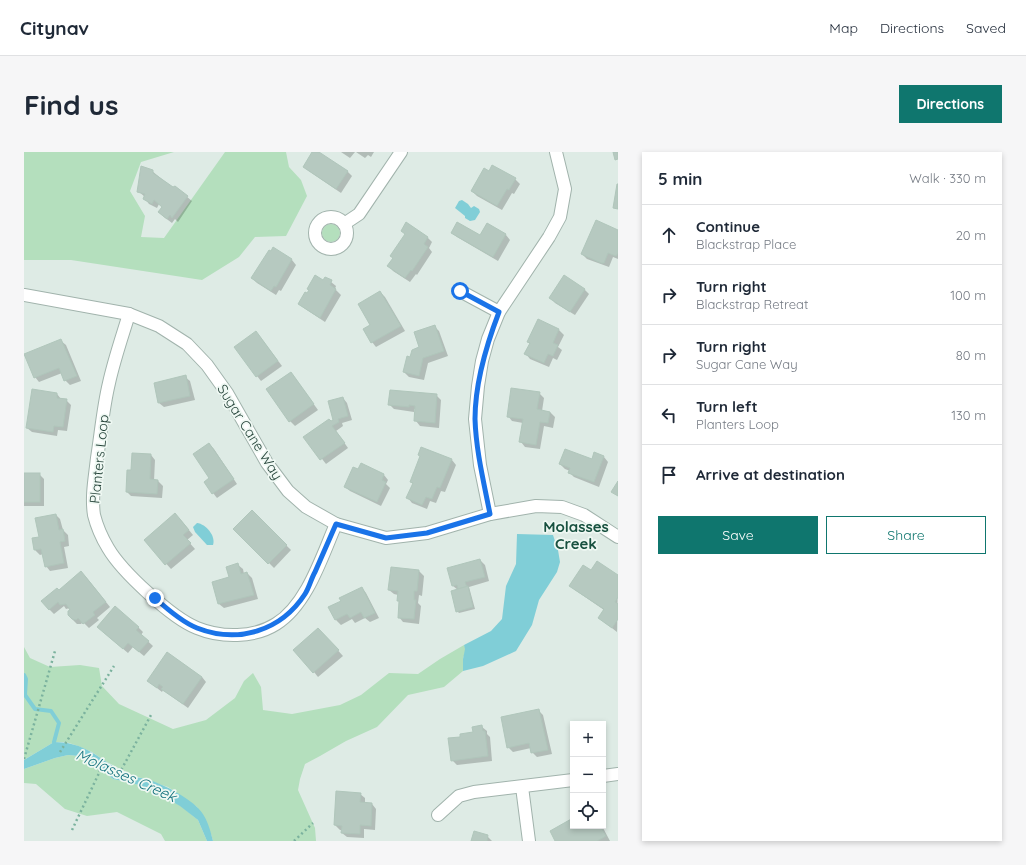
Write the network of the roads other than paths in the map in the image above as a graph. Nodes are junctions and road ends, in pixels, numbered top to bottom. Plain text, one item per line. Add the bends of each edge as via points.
1 (401, 152) edge
2 (556, 152) edge
3 (344, 224) dead end
4 (460, 291) dead end
5 (24, 295) edge
6 (499, 312) junction
7 (129, 314) junction
8 (490, 514) junction
9 (336, 524) junction
10 (618, 537) edge
11 (618, 774) edge
12 (606, 776) edge
13 (570, 780) edge
14 (522, 787) junction
15 (438, 816) dead end
16 (529, 841) edge

1 - 3 street via 359,214
2 - 6 street via 565,189 560,218
4 - 6 street
5 - 7 street, Sugar Cane Way
6 - 8 street via 482,361 475,419 480,465
7 - 9 street, Sugar Cane Way via 159,326 186,344 207,365 227,393 267,463 288,491 306,507
7 - 9 street, Planters Loop via 109,384 93,492 98,531 123,569 161,604 196,628 215,634 256,632 276,624 305,594
8 - 9 street, Sugar Cane Way via 427,533 386,538
8 - 10 street, Sugar Cane Way via 536,506 562,507 584,515
11 - 12 street
13 - 14 street
14 - 15 street via 459,796
14 - 16 street

